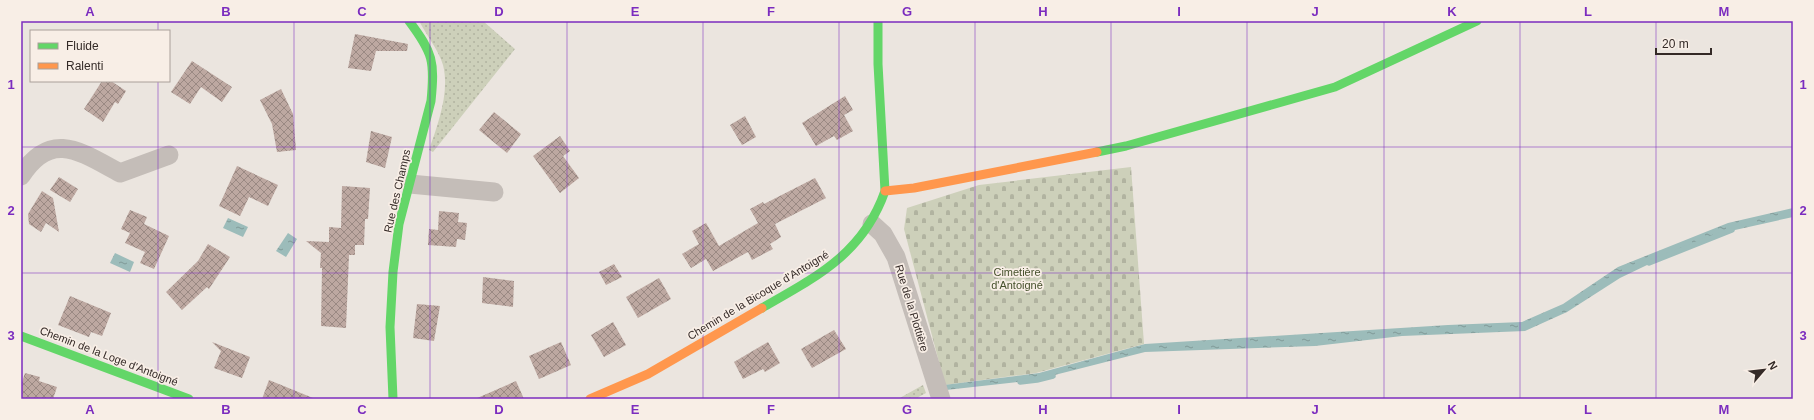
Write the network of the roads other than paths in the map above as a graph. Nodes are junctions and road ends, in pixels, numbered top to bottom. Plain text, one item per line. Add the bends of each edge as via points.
1 (409, 21) edge
2 (878, 21) edge
3 (1477, 21) edge
4 (169, 155) dead end
5 (21, 176) edge
6 (410, 184) junction
7 (885, 191) junction
8 (494, 192) dead end
9 (872, 224) junction
10 (21, 336) edge
11 (189, 399) edge
12 (393, 399) edge
13 (590, 399) edge
14 (941, 399) edge

1 - 6 street, Rue des Champs via 425,42 432,60 433,80 431,101
2 - 7 street, Chemin de la Bicoque d'Antoigné
3 - 7 street via 1334,86 1305,95 1126,146 914,188
4 - 5 street via 120,173 82,153 62,147 43,152 29,164
6 - 8 street
6 - 12 street, Rue des Champs via 399,224 393,272 390,327
7 - 9 street, Chemin de la Bicoque d'Antoigné
9 - 13 street, Chemin de la Bicoque d'Antoigné via 857,244 834,265 809,281 648,374
9 - 14 street, Rue de la Plottière via 883,234 896,257
10 - 11 street, Chemin de la Loge d'Antoigné

